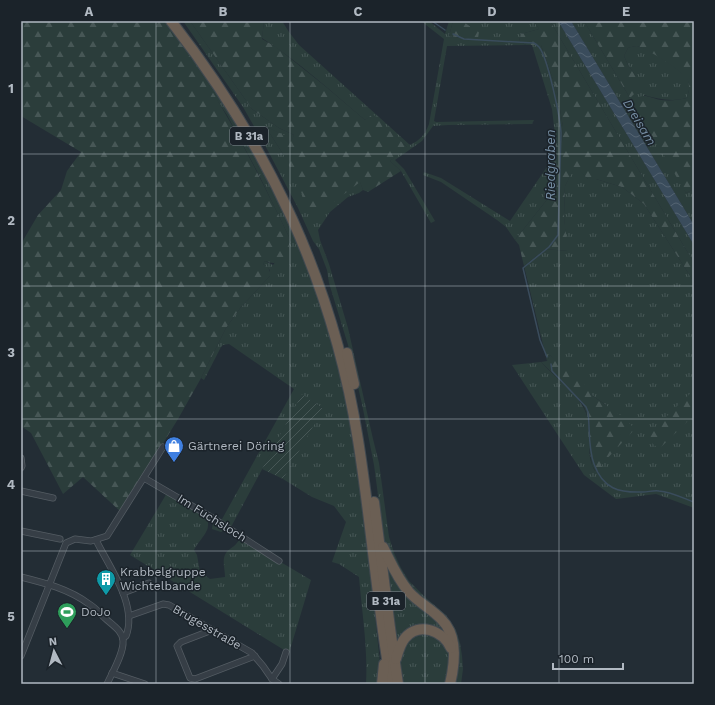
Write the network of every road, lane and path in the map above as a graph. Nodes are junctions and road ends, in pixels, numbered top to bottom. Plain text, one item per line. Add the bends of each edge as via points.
1 (171, 21) edge
2 (180, 21) edge
3 (163, 447) dead end
4 (21, 459) edge
5 (21, 468) edge
6 (144, 478) junction
7 (21, 491) edge
8 (53, 498) dead end
9 (21, 531) edge
10 (60, 539) dead end
11 (96, 540) junction
12 (379, 540) junction
13 (279, 561) dead end
14 (21, 577) edge
15 (149, 583) dead end
16 (49, 584) junction
17 (123, 593) junction
18 (129, 616) junction
19 (210, 629) junction
20 (123, 638) junction
21 (286, 652) dead end
22 (453, 653) junction
23 (21, 656) edge
24 (255, 656) junction
25 (390, 660) junction
26 (112, 673) junction
27 (272, 679) junction
28 (107, 684) edge
29 (145, 684) edge
30 (279, 684) edge
31 (382, 684) edge
32 (391, 684) edge
33 (398, 684) edge
34 (450, 684) edge

1 - 25 highway, B 31a via 225,96 258,151 292,217 322,293 348,384
2 - 12 highway, B 31a via 229,91 265,149 314,252 333,305 351,369
3 - 6 street
4 - 5 street
6 - 11 street via 111,531 107,536
6 - 13 street, Im Fuchsloch
7 - 8 street
9 - 10 street
11 - 16 street via 75,538 66,543
11 - 17 street
12 - 22 highway via 404,586 444,622 452,639
12 - 25 highway, B 31a
14 - 16 street
15 - 17 street
16 - 20 street via 89,604 118,630
16 - 23 street
17 - 18 street
18 - 19 street, Brugesstraße via 163,604
18 - 20 street via 128,630
19 - 24 street, Brugesstraße
19 - 24 street via 177,646 190,678 195,679
20 - 26 street via 123,647
21 - 27 street
22 - 25 highway via 442,636 431,630 422,629 414,631 404,639
22 - 34 highway via 454,664
24 - 27 street, Brugesstraße
25 - 31 highway
25 - 32 highway, B 31a
25 - 33 highway, B 31a
26 - 28 street
26 - 29 street
27 - 30 street, Brugesstraße

